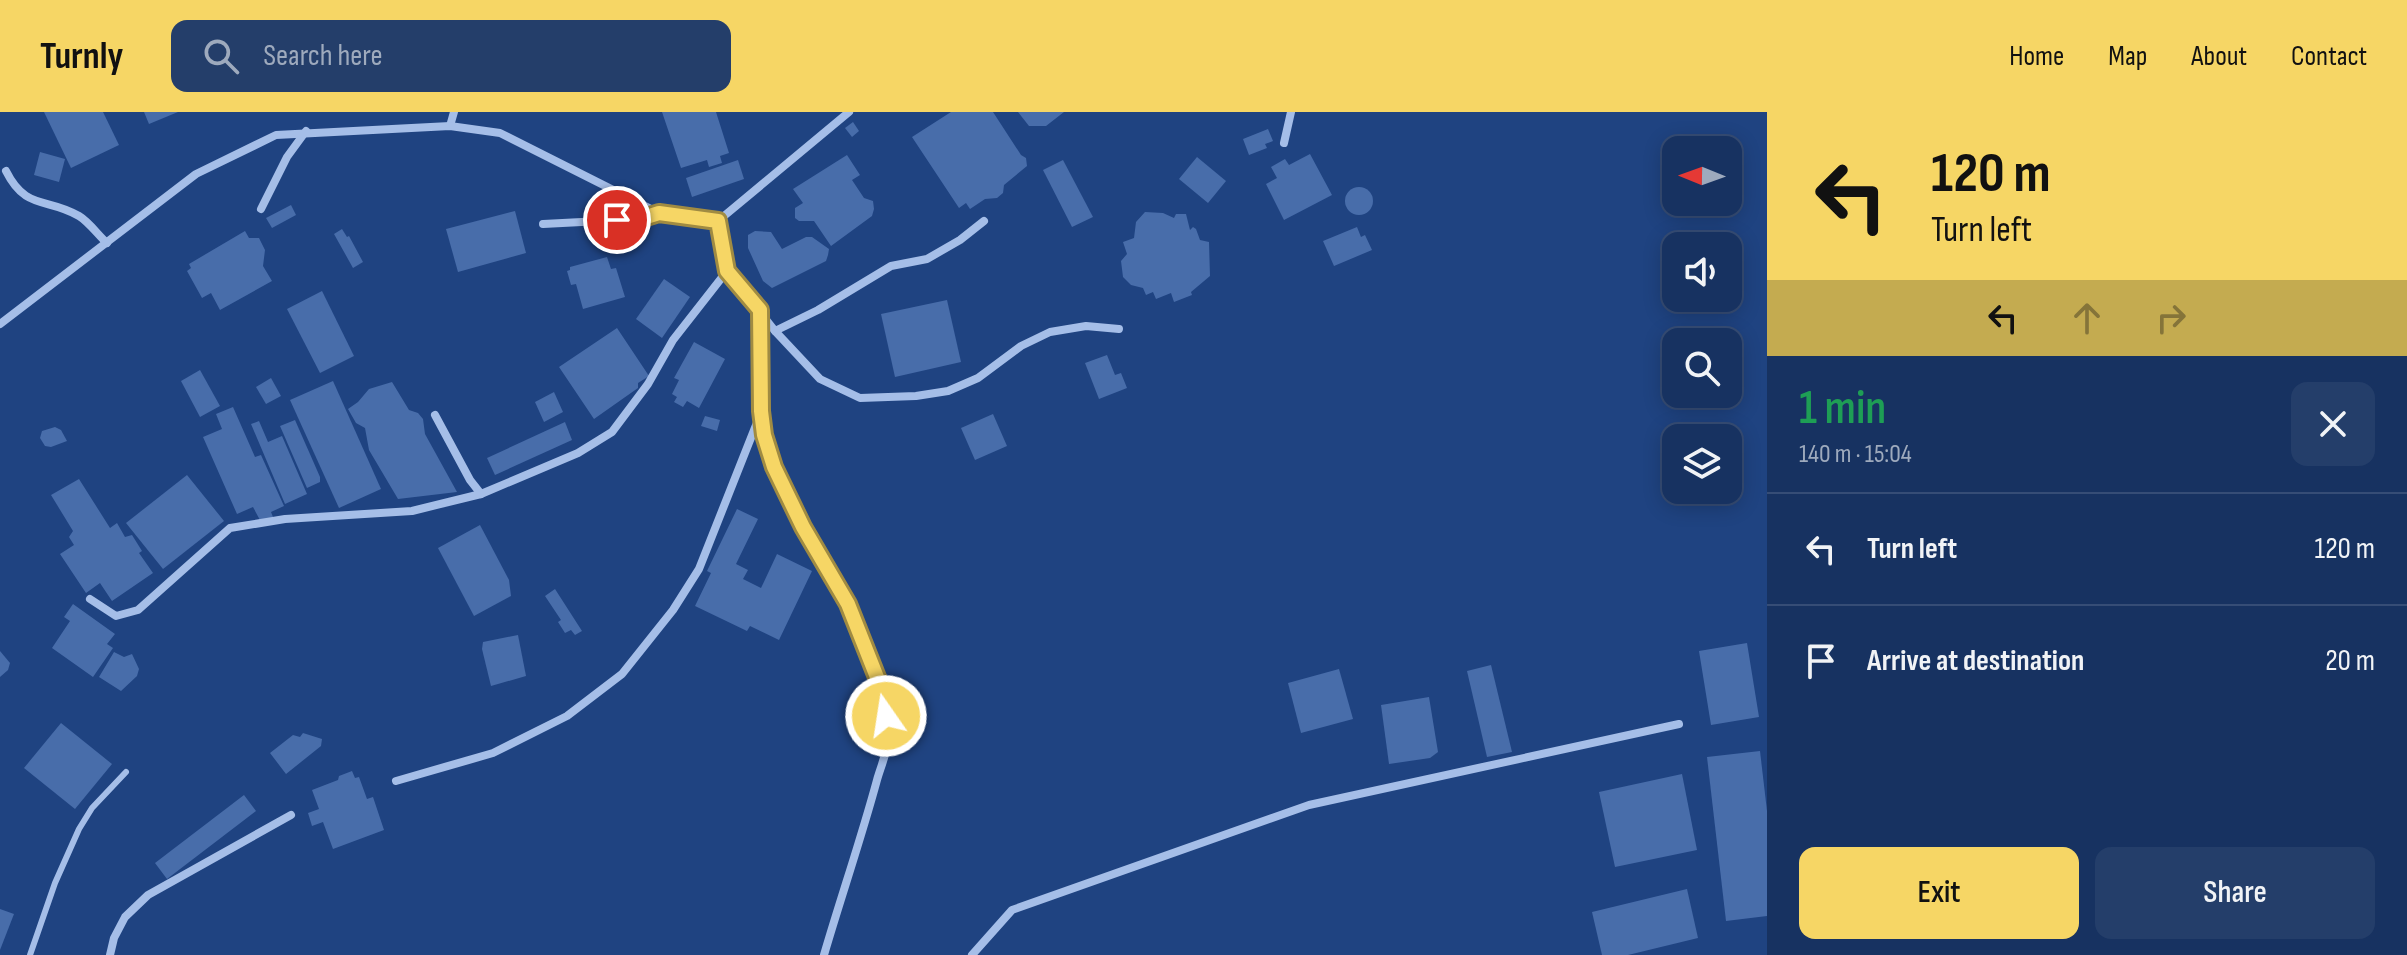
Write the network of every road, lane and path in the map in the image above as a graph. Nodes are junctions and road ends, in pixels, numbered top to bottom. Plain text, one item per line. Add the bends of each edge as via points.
1 (454, 112) edge
2 (849, 112) edge
3 (1291, 112) edge
4 (450, 126) junction
5 (306, 131) junction
6 (1284, 143) dead end
7 (6, 171) dead end
8 (261, 209) dead end
9 (659, 213) junction
10 (718, 221) junction
11 (984, 221) dead end
12 (543, 224) dead end
13 (107, 243) junction
14 (727, 271) junction
15 (760, 310) junction
16 (0, 324) edge
17 (1119, 329) dead end
18 (775, 331) junction
19 (761, 411) junction
20 (435, 415) dead end
21 (481, 494) junction
22 (90, 599) dead end
23 (1679, 724) dead end
24 (126, 772) dead end
25 (396, 781) dead end
26 (291, 815) dead end
27 (30, 955) edge
28 (110, 955) edge
29 (824, 955) edge
30 (972, 955) edge

1 - 4 street
2 - 10 street
3 - 6 street
4 - 5 street
4 - 9 street via 500,133
5 - 8 street
5 - 13 street via 276,135 196,174
7 - 13 street via 26,198 80,216
9 - 10 street
9 - 12 street via 640,219
10 - 14 street
11 - 18 street via 927,259 891,266
13 - 16 street
14 - 15 street
14 - 21 street via 612,432 578,453
15 - 18 street
15 - 19 street
17 - 18 street via 1086,326 1050,332 948,391 860,398 820,379
19 - 25 street via 699,569 622,674 567,716 493,753
19 - 29 street via 774,467 863,637 884,695 889,737
20 - 21 street
21 - 22 street via 412,511 230,528 138,610 116,616
23 - 30 street via 1309,805 1012,910
24 - 27 lane via 79,829
26 - 28 street via 148,895 125,917

